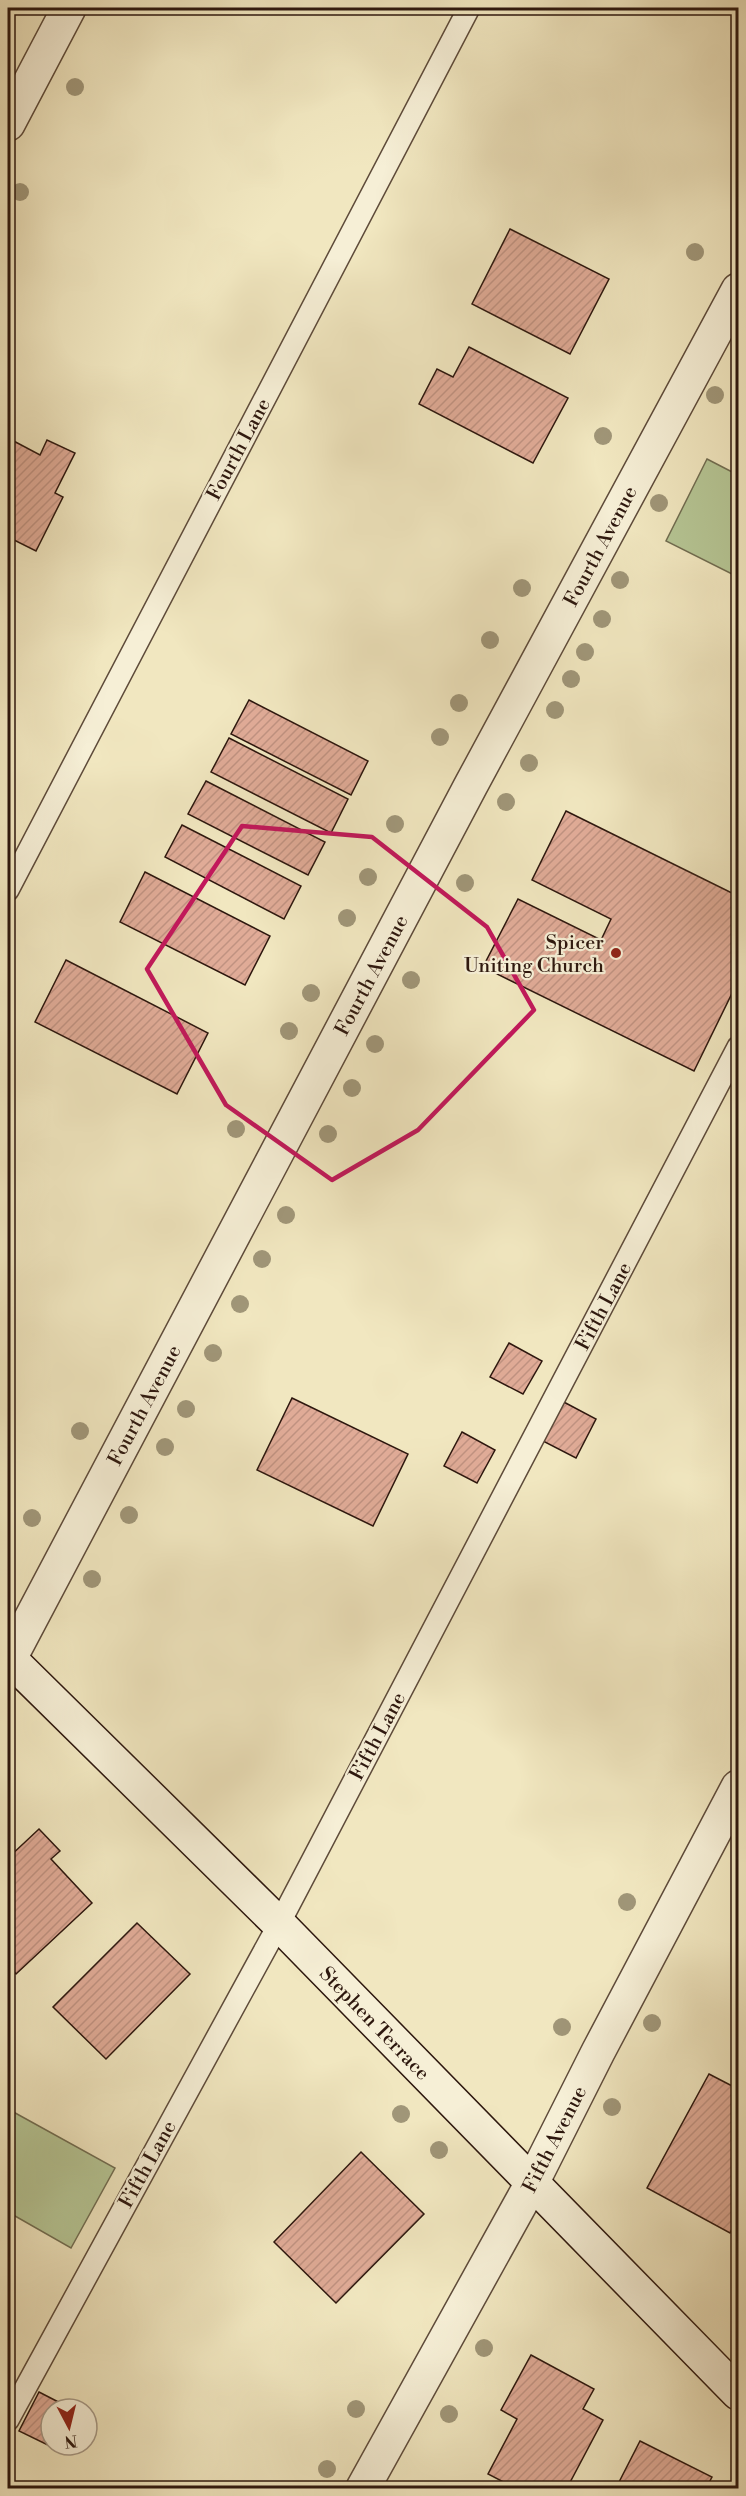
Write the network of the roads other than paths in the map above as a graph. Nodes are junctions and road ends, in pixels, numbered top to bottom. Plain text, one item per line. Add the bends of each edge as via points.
1 (69, 8) edge
2 (469, 8) edge
3 (8, 124) edge
4 (738, 290) edge
5 (8, 890) edge
6 (738, 1047) edge
7 (8, 1659) edge
8 (738, 1787) edge
9 (279, 1924) junction
10 (532, 2183) junction
11 (738, 2393) edge
12 (8, 2420) edge
13 (363, 2488) edge

1 - 3 street
2 - 5 lane, Fourth Lane
4 - 7 street, Fourth Avenue
6 - 9 lane, Fifth Lane
7 - 9 street, Stephen Terrace
8 - 10 street, Fifth Avenue
9 - 10 street, Stephen Terrace
9 - 12 lane, Fifth Lane
10 - 11 street, Stephen Terrace
10 - 13 street, Fifth Avenue

